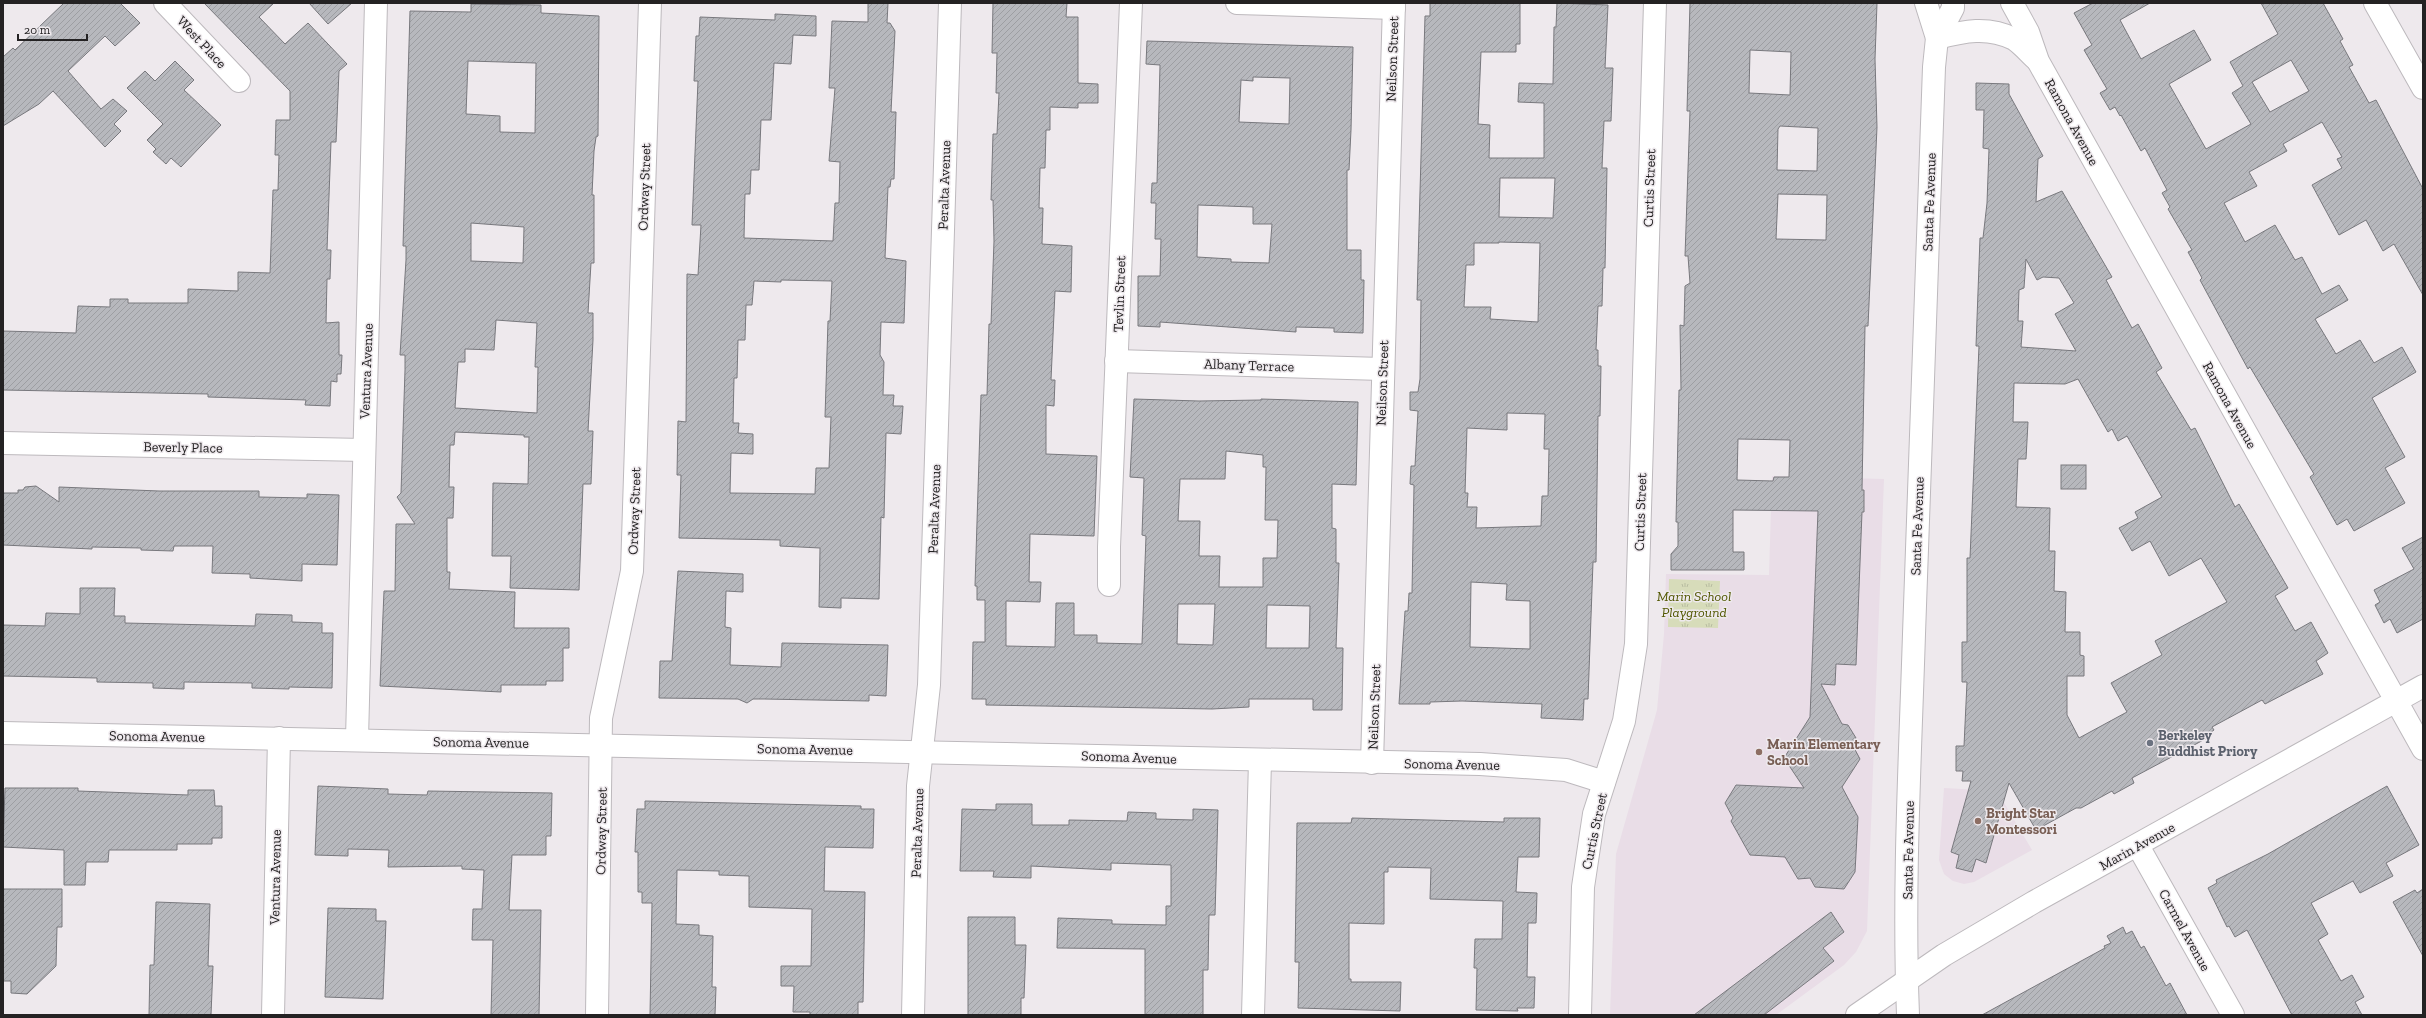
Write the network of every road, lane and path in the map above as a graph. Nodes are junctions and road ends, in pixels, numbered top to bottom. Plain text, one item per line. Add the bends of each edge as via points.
1 (165, 3) edge
2 (376, 3) edge
3 (650, 3) edge
4 (950, 3) edge
5 (1131, 3) edge
6 (1237, 3) edge
7 (1655, 3) edge
8 (1926, 3) edge
9 (1953, 3) edge
10 (2012, 3) edge
11 (2375, 3) edge
12 (1394, 6) edge
13 (1937, 38) junction
14 (2038, 61) junction
15 (239, 81) dead end
16 (2423, 88) edge
17 (1116, 362) junction
18 (1382, 370) junction
19 (3, 443) edge
20 (364, 450) junction
21 (1109, 585) dead end
22 (2423, 686) edge
23 (2396, 701) junction
24 (3, 733) edge
25 (279, 738) junction
26 (357, 739) junction
27 (602, 745) junction
28 (2423, 749) edge
29 (922, 752) junction
30 (1260, 761) junction
31 (1372, 763) junction
32 (1604, 782) junction
33 (2138, 846) junction
34 (1906, 981) junction
35 (273, 1015) edge
36 (597, 1015) edge
37 (913, 1015) edge
38 (1253, 1015) edge
39 (1580, 1015) edge
40 (1858, 1015) edge
41 (1908, 1015) edge
42 (2232, 1015) edge

1 - 15 street, West Place
2 - 20 street, Ventura Avenue
3 - 27 street, Ordway Street via 632,572 604,699 601,718
4 - 29 street, Peralta Avenue via 929,677
5 - 17 street, Tevlin Street
6 - 12 street
7 - 32 street, Curtis Street via 1636,644 1624,721
8 - 13 street, Santa Fe Avenue
9 - 13 street, Santa Fe Avenue via 1953,8
10 - 14 street, Ramona Avenue via 2028,32
11 - 16 street
12 - 18 street, Neilson Street
13 - 14 street, Ramona Avenue via 1968,30 1988,31 2014,40
13 - 34 street, Santa Fe Avenue via 1923,325
14 - 23 street, Ramona Avenue
17 - 18 street, Albany Terrace
17 - 21 street, Tevlin Street
18 - 31 street, Neilson Street
19 - 20 street, Beverly Place
20 - 26 street, Ventura Avenue
22 - 23 street, Marin Avenue
23 - 28 street, Ramona Avenue
23 - 33 street, Marin Avenue
24 - 25 street, Sonoma Avenue
25 - 26 street, Sonoma Avenue
25 - 35 street, Ventura Avenue
26 - 27 street, Sonoma Avenue
27 - 29 street, Sonoma Avenue
27 - 36 street, Ordway Street
29 - 30 street, Sonoma Avenue
29 - 37 street, Peralta Avenue via 918,786
30 - 31 street, Sonoma Avenue
30 - 38 street
31 - 32 street, Sonoma Avenue via 1526,766 1566,770
32 - 39 street, Curtis Street via 1594,814 1583,887
33 - 34 street, Marin Avenue via 2034,902 1944,955
33 - 42 street, Carmel Avenue
34 - 40 street, Marin Avenue
34 - 41 street, Santa Fe Avenue

